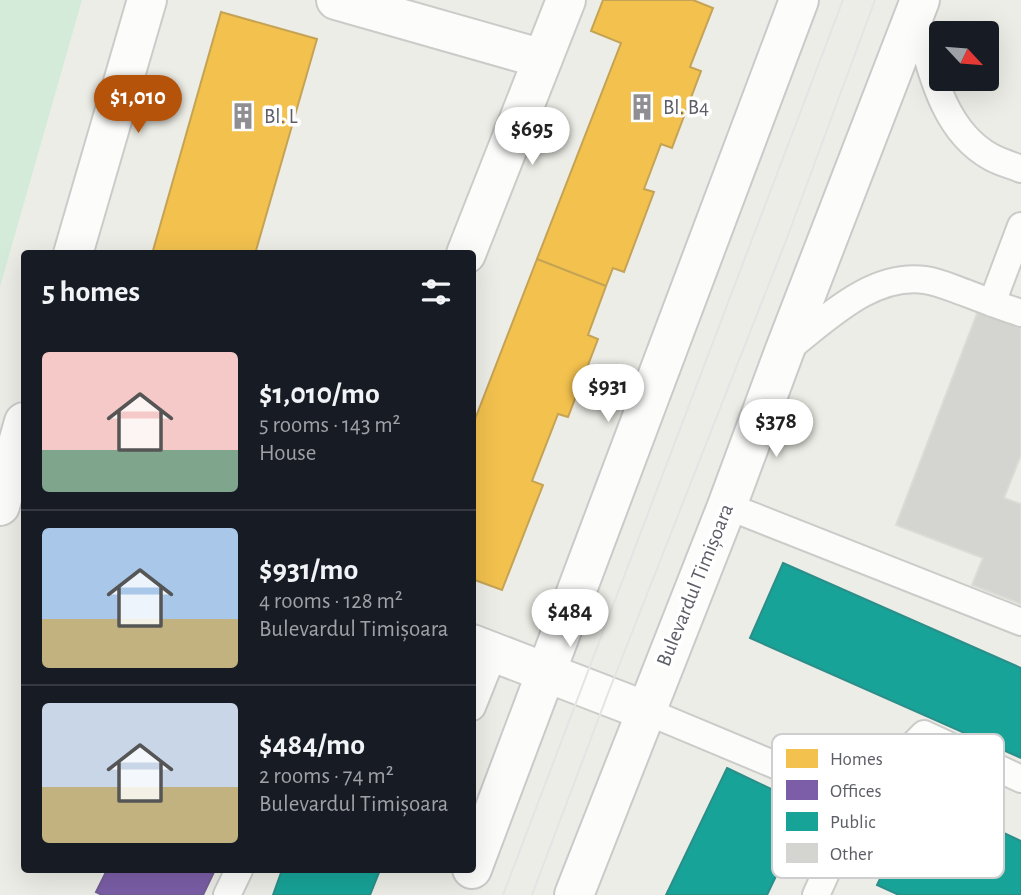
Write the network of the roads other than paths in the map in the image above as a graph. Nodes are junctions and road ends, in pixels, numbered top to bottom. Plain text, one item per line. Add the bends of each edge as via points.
1 (147, 0) edge
2 (566, 0) edge
3 (799, 0) edge
4 (350, 2) edge
5 (918, 6) edge
6 (543, 59) junction
7 (1021, 169) edge
8 (1021, 226) edge
9 (74, 250) edge
10 (468, 250) edge
11 (992, 303) junction
12 (1021, 313) edge
13 (784, 352) junction
14 (21, 432) edge
15 (0, 506) edge
16 (727, 506) junction
17 (1021, 622) edge
18 (483, 648) edge
19 (546, 672) junction
20 (476, 686) edge
21 (646, 711) junction
22 (772, 764) edge
23 (1004, 771) edge
24 (1021, 779) edge
25 (476, 858) edge
26 (238, 873) edge
27 (471, 873) edge
28 (824, 878) edge
29 (227, 895) edge
30 (463, 895) edge
31 (574, 895) edge
32 (816, 895) edge

1 - 9 main road
2 - 6 main road
3 - 19 main road
4 - 6 main road
5 - 7 lane via 939,92 949,113 973,144
5 - 13 main road, Bulevardul Timișoara
6 - 10 main road
8 - 11 lane
11 - 12 lane
11 - 13 lane via 926,280 884,284 858,295
13 - 16 main road, Bulevardul Timișoara
14 - 15 main road
16 - 17 lane
16 - 21 main road, Bulevardul Timișoara
18 - 19 main road
18 - 20 lane
19 - 21 main road
19 - 25 main road
21 - 22 lane
21 - 31 main road, Bulevardul Timișoara
23 - 24 lane
26 - 29 lane
27 - 30 main road
28 - 32 lane

